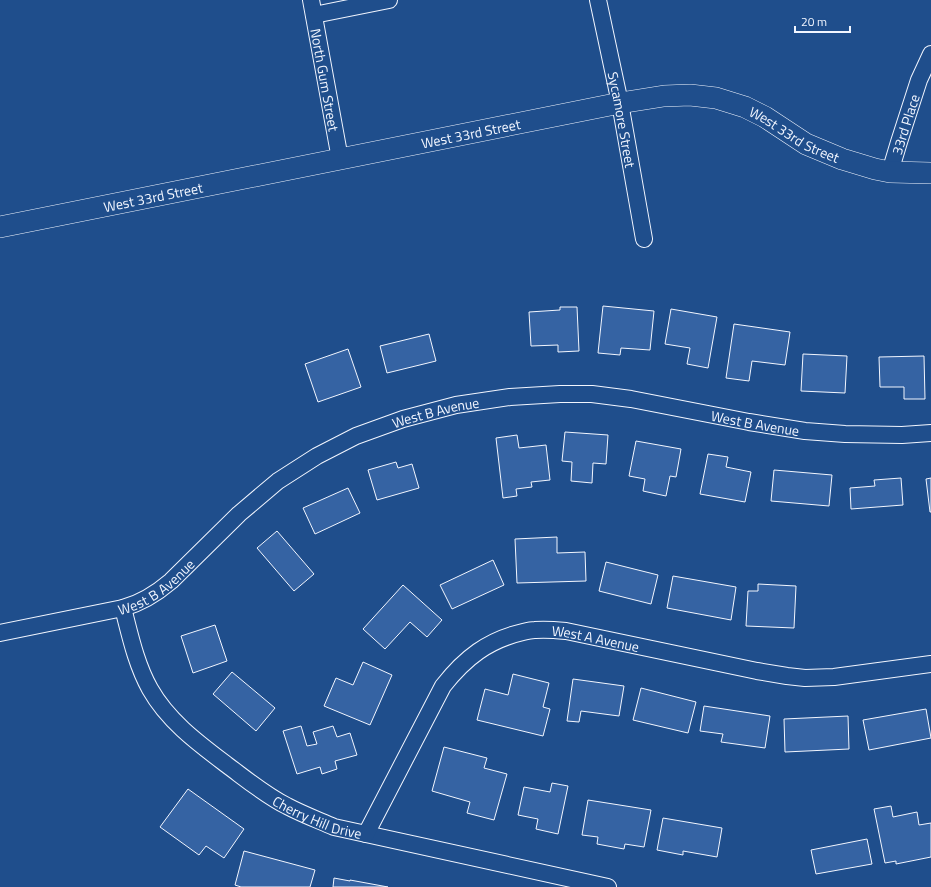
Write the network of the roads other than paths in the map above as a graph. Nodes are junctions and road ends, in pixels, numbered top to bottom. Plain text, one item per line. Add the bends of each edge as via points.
1 (389, 0) edge
2 (598, 0) edge
3 (312, 7) edge
4 (931, 54) edge
5 (620, 103) junction
6 (340, 160) junction
7 (890, 172) junction
8 (931, 173) edge
9 (0, 228) edge
10 (644, 239) dead end
11 (931, 433) edge
12 (123, 608) junction
13 (0, 633) edge
14 (931, 664) edge
15 (366, 834) junction
16 (608, 887) edge

1 - 3 street
2 - 5 street, Sycamore Street
3 - 6 street, North Gum Street
4 - 7 street, 33rd Place via 919,80
5 - 6 street, West 33rd Street
5 - 7 street, West 33rd Street via 664,96 716,98 745,107 806,144 842,160
5 - 10 street, Sycamore Street
6 - 9 street, West 33rd Street
7 - 8 street, West 33rd Street
11 - 12 street, West B Avenue via 902,435 805,431 592,394 510,397 456,405 356,436 317,456 278,481 239,514 161,590
12 - 13 street, West B Avenue
12 - 15 street, Cherry Hill Drive via 138,664 150,689 162,707 189,736 285,805 334,827
14 - 15 street, West A Avenue via 834,677 793,677 566,631 535,630 512,635 479,650 455,670 443,686
15 - 16 street, Cherry Hill Drive

